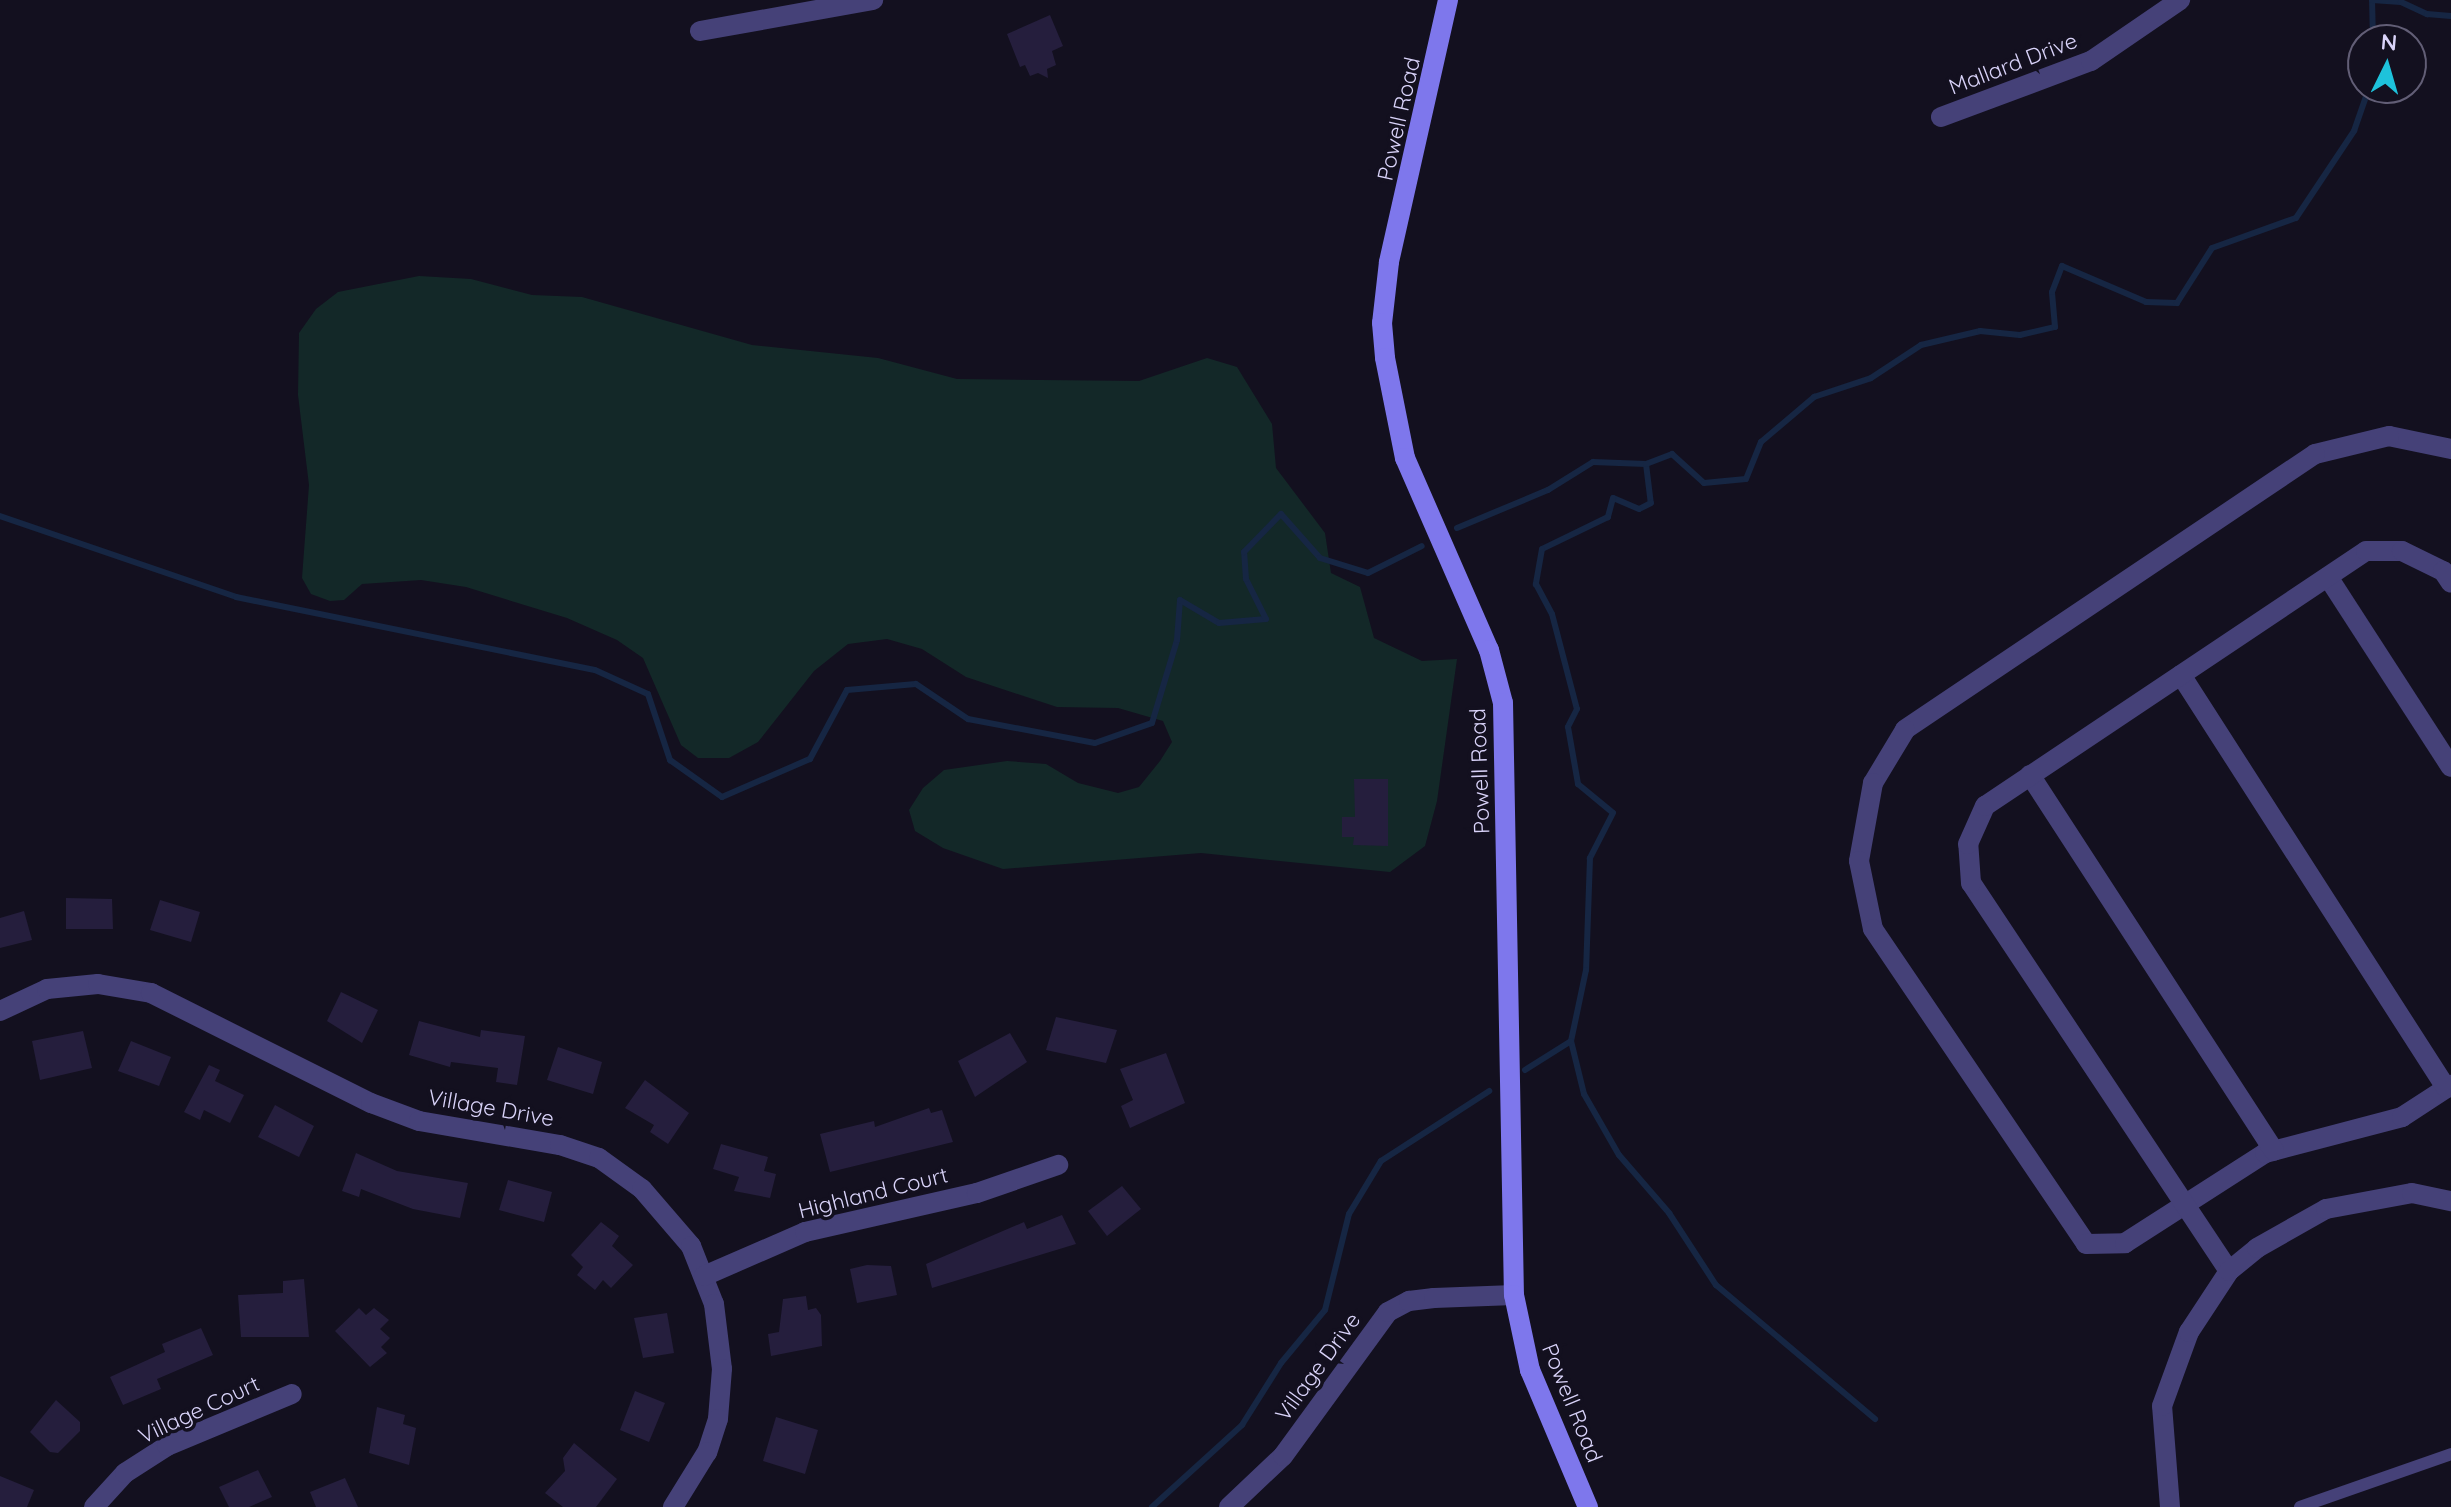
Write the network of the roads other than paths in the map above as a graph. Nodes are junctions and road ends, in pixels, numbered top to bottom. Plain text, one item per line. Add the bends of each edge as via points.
1 (873, 0) edge
2 (1448, 0) edge
3 (2180, 0) edge
4 (700, 31) dead end
5 (1941, 117) dead end
6 (2451, 449) edge
7 (2328, 577) junction
8 (2451, 583) edge
9 (2181, 675) junction
10 (2451, 767) edge
11 (2030, 775) junction
12 (0, 1011) edge
13 (2448, 1086) edge
14 (2274, 1151) junction
15 (1058, 1165) dead end
16 (2451, 1201) edge
17 (2185, 1205) junction
18 (2229, 1271) junction
19 (704, 1276) junction
20 (1514, 1295) junction
21 (292, 1394) dead end
22 (2451, 1454) edge
23 (94, 1507) edge
24 (673, 1507) edge
25 (1229, 1507) edge
26 (1588, 1507) edge
27 (2170, 1507) edge
28 (2300, 1507) edge

1 - 4 street
2 - 20 street, Powell Road via 1389,262 1382,323 1389,396 1405,458 1489,650 1503,703
3 - 5 street, Mallard Drive via 2091,61
6 - 17 street via 2389,436 2315,454 1905,730 1873,783 1859,861 1873,929 2086,1244 2125,1243
7 - 8 street via 2366,551 2402,551 2443,571
7 - 9 street
7 - 10 street
9 - 11 street
9 - 13 street
11 - 14 street
11 - 17 street via 1985,806 1968,844 1971,883
12 - 19 street, Village Drive via 47,989 98,984 151,993 254,1048 419,1121 489,1129 599,1158 667,1214 691,1246
13 - 14 street via 2402,1117
14 - 17 street
15 - 19 street, Highland Court via 977,1193 805,1232
16 - 18 street via 2412,1193 2326,1209 2257,1248
17 - 18 street
18 - 27 street via 2189,1332 2162,1406
19 - 24 street, Village Drive via 714,1304 722,1369 718,1419 696,1474
20 - 25 street, Village Drive via 1434,1298 1388,1312 1283,1456
20 - 26 street, Powell Road via 1530,1370
21 - 23 street, Village Court via 167,1446 125,1473
22 - 28 lane

